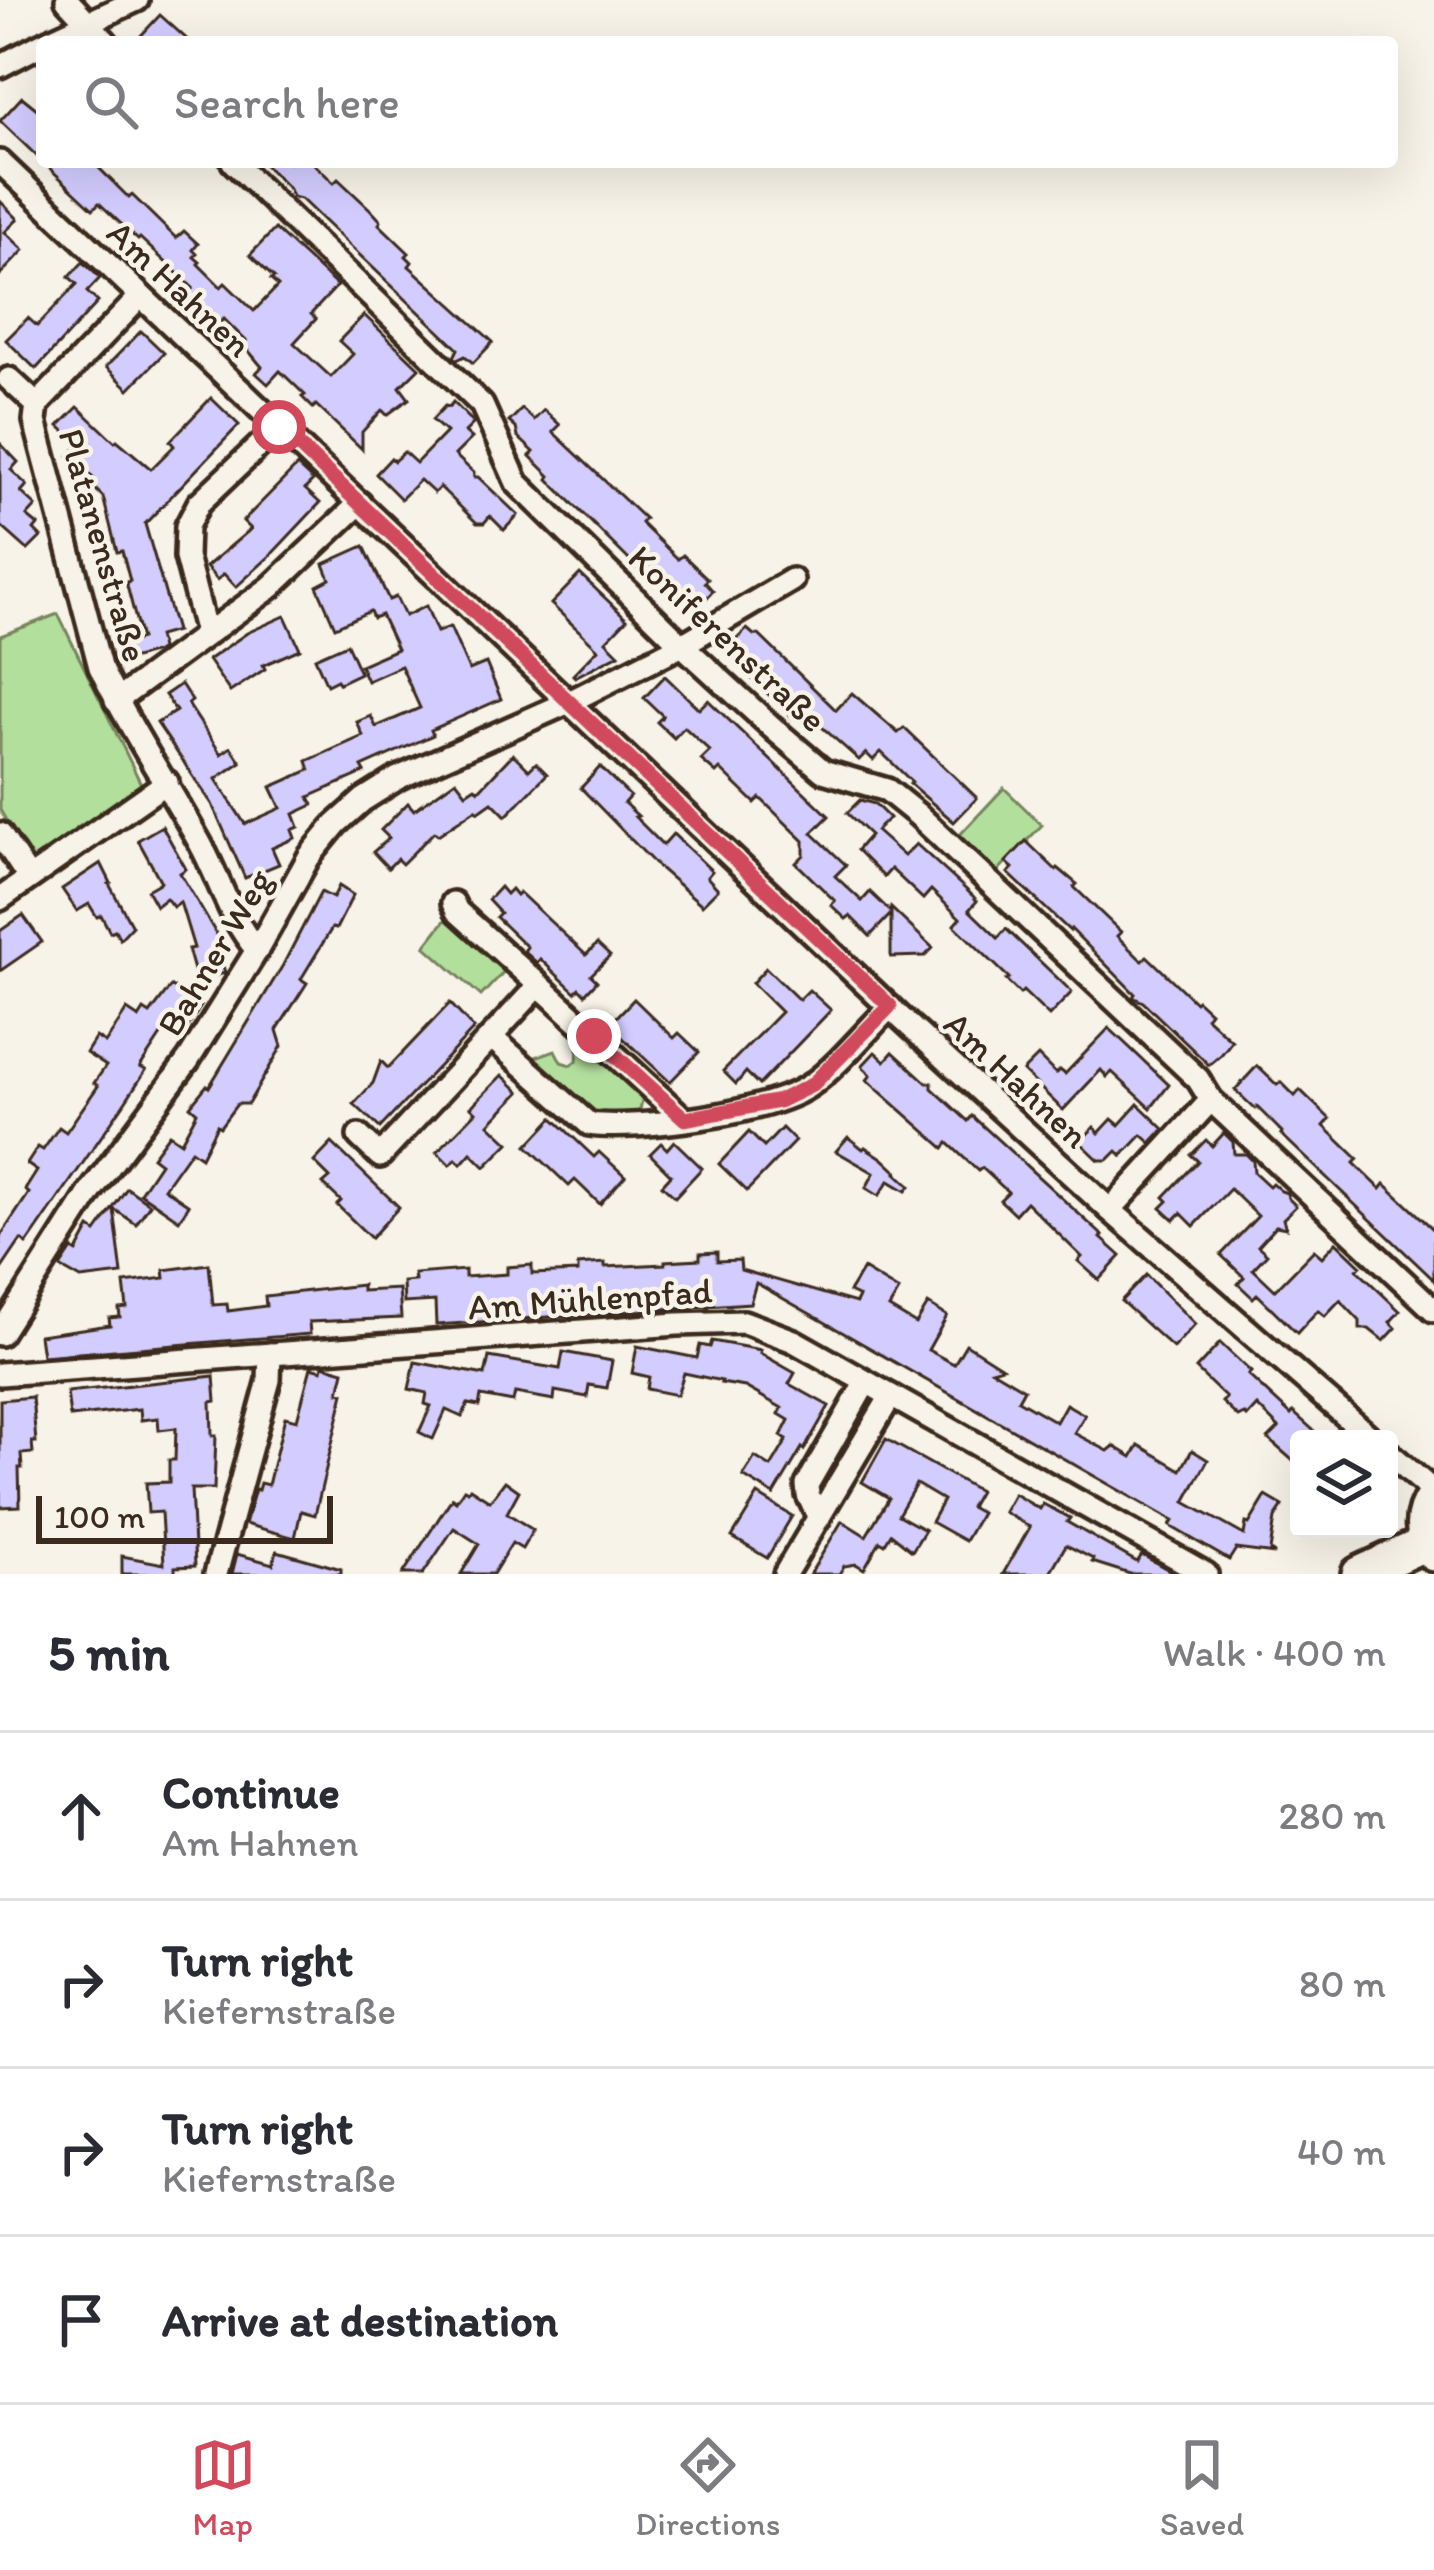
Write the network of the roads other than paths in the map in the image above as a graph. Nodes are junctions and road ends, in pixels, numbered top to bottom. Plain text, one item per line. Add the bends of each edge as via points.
1 (67, 0) edge
2 (137, 0) edge
3 (85, 22) junction
4 (58, 36) edge
5 (100, 36) edge
6 (36, 47) edge
7 (0, 66) edge
8 (0, 162) edge
9 (239, 168) edge
10 (141, 296) junction
11 (9, 379) dead end
12 (37, 405) junction
13 (279, 427) junction
14 (359, 503) junction
15 (792, 580) dead end
16 (206, 634) junction
17 (682, 645) junction
18 (116, 701) junction
19 (569, 702) junction
20 (166, 782) junction
21 (0, 834) edge
22 (29, 878) junction
23 (0, 899) edge
24 (452, 903) dead end
25 (257, 950) junction
26 (539, 986) junction
27 (890, 1006) junction
28 (490, 1037) junction
29 (1211, 1100) junction
30 (685, 1119) junction
31 (359, 1136) dead end
32 (1110, 1210) junction
33 (1434, 1310) edge
34 (0, 1334) edge
35 (270, 1354) junction
36 (0, 1374) edge
37 (866, 1382) junction
38 (891, 1396) junction
39 (1362, 1430) edge
40 (1398, 1461) edge
41 (819, 1462) junction
42 (843, 1476) junction
43 (1434, 1494) edge
44 (819, 1518) junction
45 (1430, 1549) edge
46 (1198, 1572) edge
47 (216, 1574) edge
48 (785, 1574) edge
49 (1359, 1574) edge

1 - 3 street
2 - 3 street
3 - 4 street
3 - 5 street
6 - 7 street
8 - 10 street, Am Hahnen
9 - 17 street, Koniferenstraße via 482,405 517,483
10 - 12 street, Platanenstraße
10 - 13 street, Am Hahnen
11 - 12 street, Platanenstraße
12 - 18 street, Platanenstraße via 100,667
13 - 14 street, Am Hahnen
13 - 16 street via 199,502 187,526
14 - 16 street via 272,587
14 - 19 street, Am Hahnen
15 - 17 street, Bahner Weg
16 - 18 street
17 - 19 street, Bahner Weg
17 - 29 street, Koniferenstraße via 824,770 887,790 918,815 1198,1078
18 - 20 street, Platanenstraße
19 - 25 street, Bahner Weg via 363,800 309,856
19 - 27 street, Am Hahnen
20 - 22 street
20 - 25 street, Platanenstraße
21 - 22 street
22 - 23 street
24 - 26 street
25 - 34 street, Bahner Weg
26 - 28 street
26 - 30 street
27 - 30 street via 812,1085 779,1101
27 - 32 street, Am Hahnen
28 - 30 street via 589,1124
28 - 31 street via 380,1156
29 - 32 street
29 - 33 street, Koniferenstraße
32 - 39 street, Am Hahnen
35 - 36 street, Am Mühlenpfad
35 - 37 street, Am Mühlenpfad via 744,1322
35 - 47 street
37 - 38 street, Am Mühlenpfad
37 - 41 street
38 - 42 street
38 - 46 street, Am Mühlenpfad
40 - 43 street
41 - 42 street
41 - 44 street via 807,1485
42 - 44 street
43 - 45 main road via 1424,1513
44 - 48 street
45 - 49 main road

